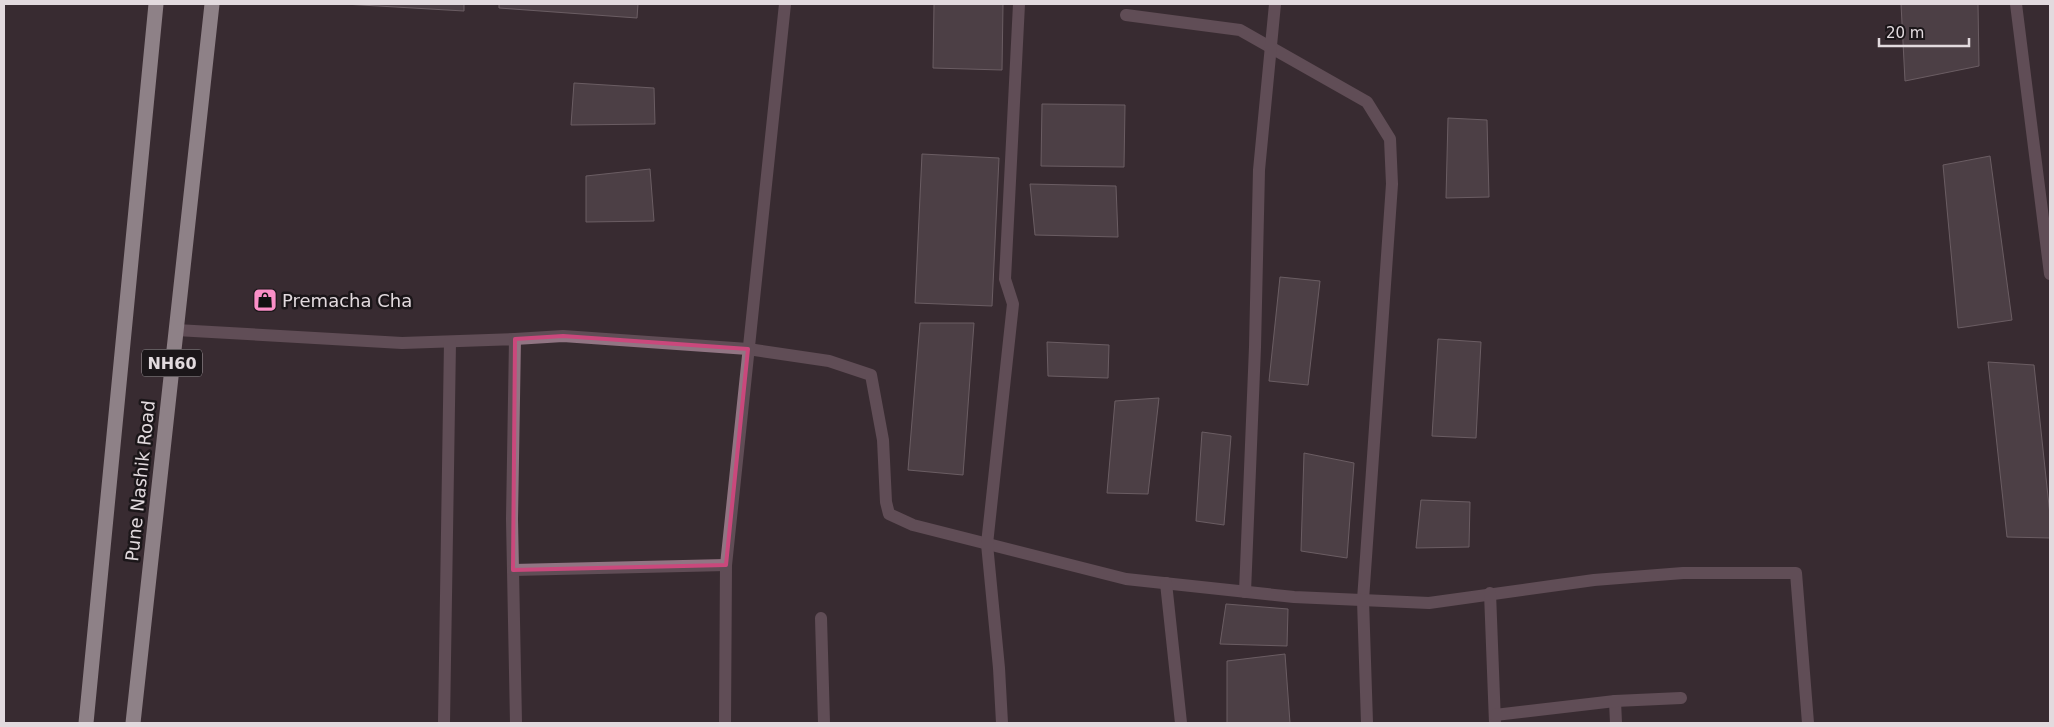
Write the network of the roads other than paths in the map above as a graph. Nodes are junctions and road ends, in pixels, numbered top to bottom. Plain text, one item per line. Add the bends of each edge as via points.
1 (156, 4) edge
2 (212, 4) edge
3 (785, 4) edge
4 (1019, 4) edge
5 (1275, 4) edge
6 (2016, 4) edge
7 (1126, 15) dead end
8 (1272, 48) junction
9 (2050, 274) edge
10 (176, 330) junction
11 (515, 339) junction
12 (450, 342) junction
13 (748, 348) junction
14 (987, 544) junction
15 (726, 565) junction
16 (513, 570) junction
17 (1166, 583) junction
18 (1245, 592) junction
19 (1490, 593) junction
20 (1363, 600) junction
21 (821, 618) dead end
22 (1682, 698) dead end
23 (1615, 701) junction
24 (1495, 719) edge
25 (86, 723) edge
26 (133, 723) edge
27 (444, 723) edge
28 (516, 723) edge
29 (725, 723) edge
30 (824, 723) edge
31 (1002, 723) edge
32 (1181, 723) edge
33 (1367, 723) edge
34 (1616, 723) edge
35 (1808, 723) edge

1 - 25 highway, Pune Nashik Road / NH60
2 - 10 highway, Pune Nashik Road / NH60
3 - 13 street
4 - 14 street via 1006,279 1013,304
5 - 8 street
6 - 9 street
7 - 8 street via 1240,30
8 - 18 street via 1259,170
8 - 20 street via 1367,102 1390,139 1392,184
10 - 12 street via 402,343
10 - 26 highway, Pune Nashik Road / NH60
11 - 12 street
11 - 13 street via 563,336
11 - 16 street
12 - 27 street
13 - 14 street via 829,360 871,376 883,440 886,502 890,514 913,525
13 - 15 street
14 - 17 street via 1126,579
14 - 31 street
15 - 16 street
15 - 29 street
16 - 28 street
17 - 18 street
17 - 32 street
18 - 20 street
19 - 20 street via 1429,602
19 - 24 street
19 - 35 street via 1683,573 1796,573
20 - 33 street
21 - 30 street
22 - 23 street
23 - 24 street
23 - 34 street

